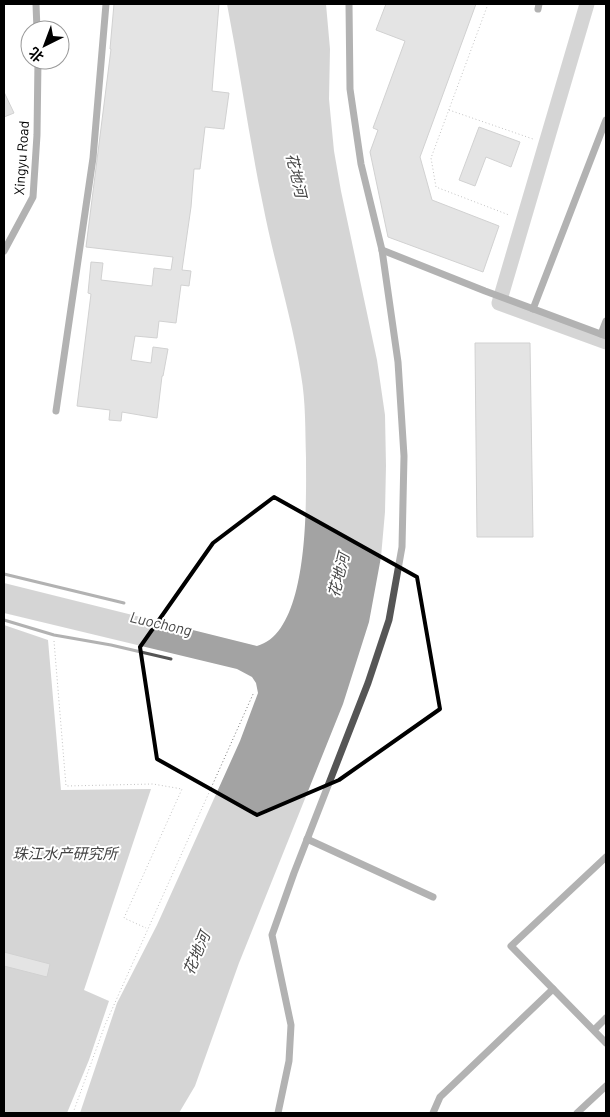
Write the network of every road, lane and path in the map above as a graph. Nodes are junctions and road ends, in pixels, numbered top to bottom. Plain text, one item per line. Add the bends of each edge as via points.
1 (36, 4) edge
2 (106, 4) edge
3 (349, 4) edge
4 (488, 4) edge
5 (37, 20) edge
6 (38, 70) edge
7 (449, 110) junction
8 (606, 120) edge
9 (533, 139) dead end
10 (509, 215) dead end
11 (4, 250) edge
12 (382, 250) junction
13 (533, 309) junction
14 (606, 321) edge
15 (604, 335) edge
16 (56, 411) dead end
17 (4, 574) edge
18 (124, 603) dead end
19 (4, 620) edge
20 (54, 635) junction
21 (171, 660) dead end
22 (254, 692) dead end
23 (307, 839) junction
24 (606, 857) edge
25 (433, 897) dead end
26 (147, 928) junction
27 (553, 989) junction
28 (606, 1018) edge
29 (594, 1030) junction
30 (606, 1044) edge
31 (606, 1086) edge
32 (73, 1113) edge
33 (278, 1113) edge
34 (433, 1113) edge
35 (577, 1113) edge

1 - 5 street
2 - 16 street via 93,158
3 - 12 street via 350,89 361,164
4 - 7 path
6 - 11 street, Xingyu Road via 33,198
7 - 9 path
7 - 10 path via 431,158 436,187
8 - 13 street
12 - 13 street
12 - 23 street via 398,362 404,456 402,547 389,620
13 - 15 street
14 - 15 street
17 - 18 lane
19 - 20 lane
20 - 21 lane via 111,644
20 - 26 path via 66,786 153,784 182,789 124,918
22 - 26 path
23 - 25 street
23 - 33 street via 272,935 291,1025 289,1061
24 - 27 street via 511,946
26 - 32 path via 104,1024
27 - 29 street
27 - 34 street via 440,1097
28 - 29 street
29 - 30 street
31 - 35 street

